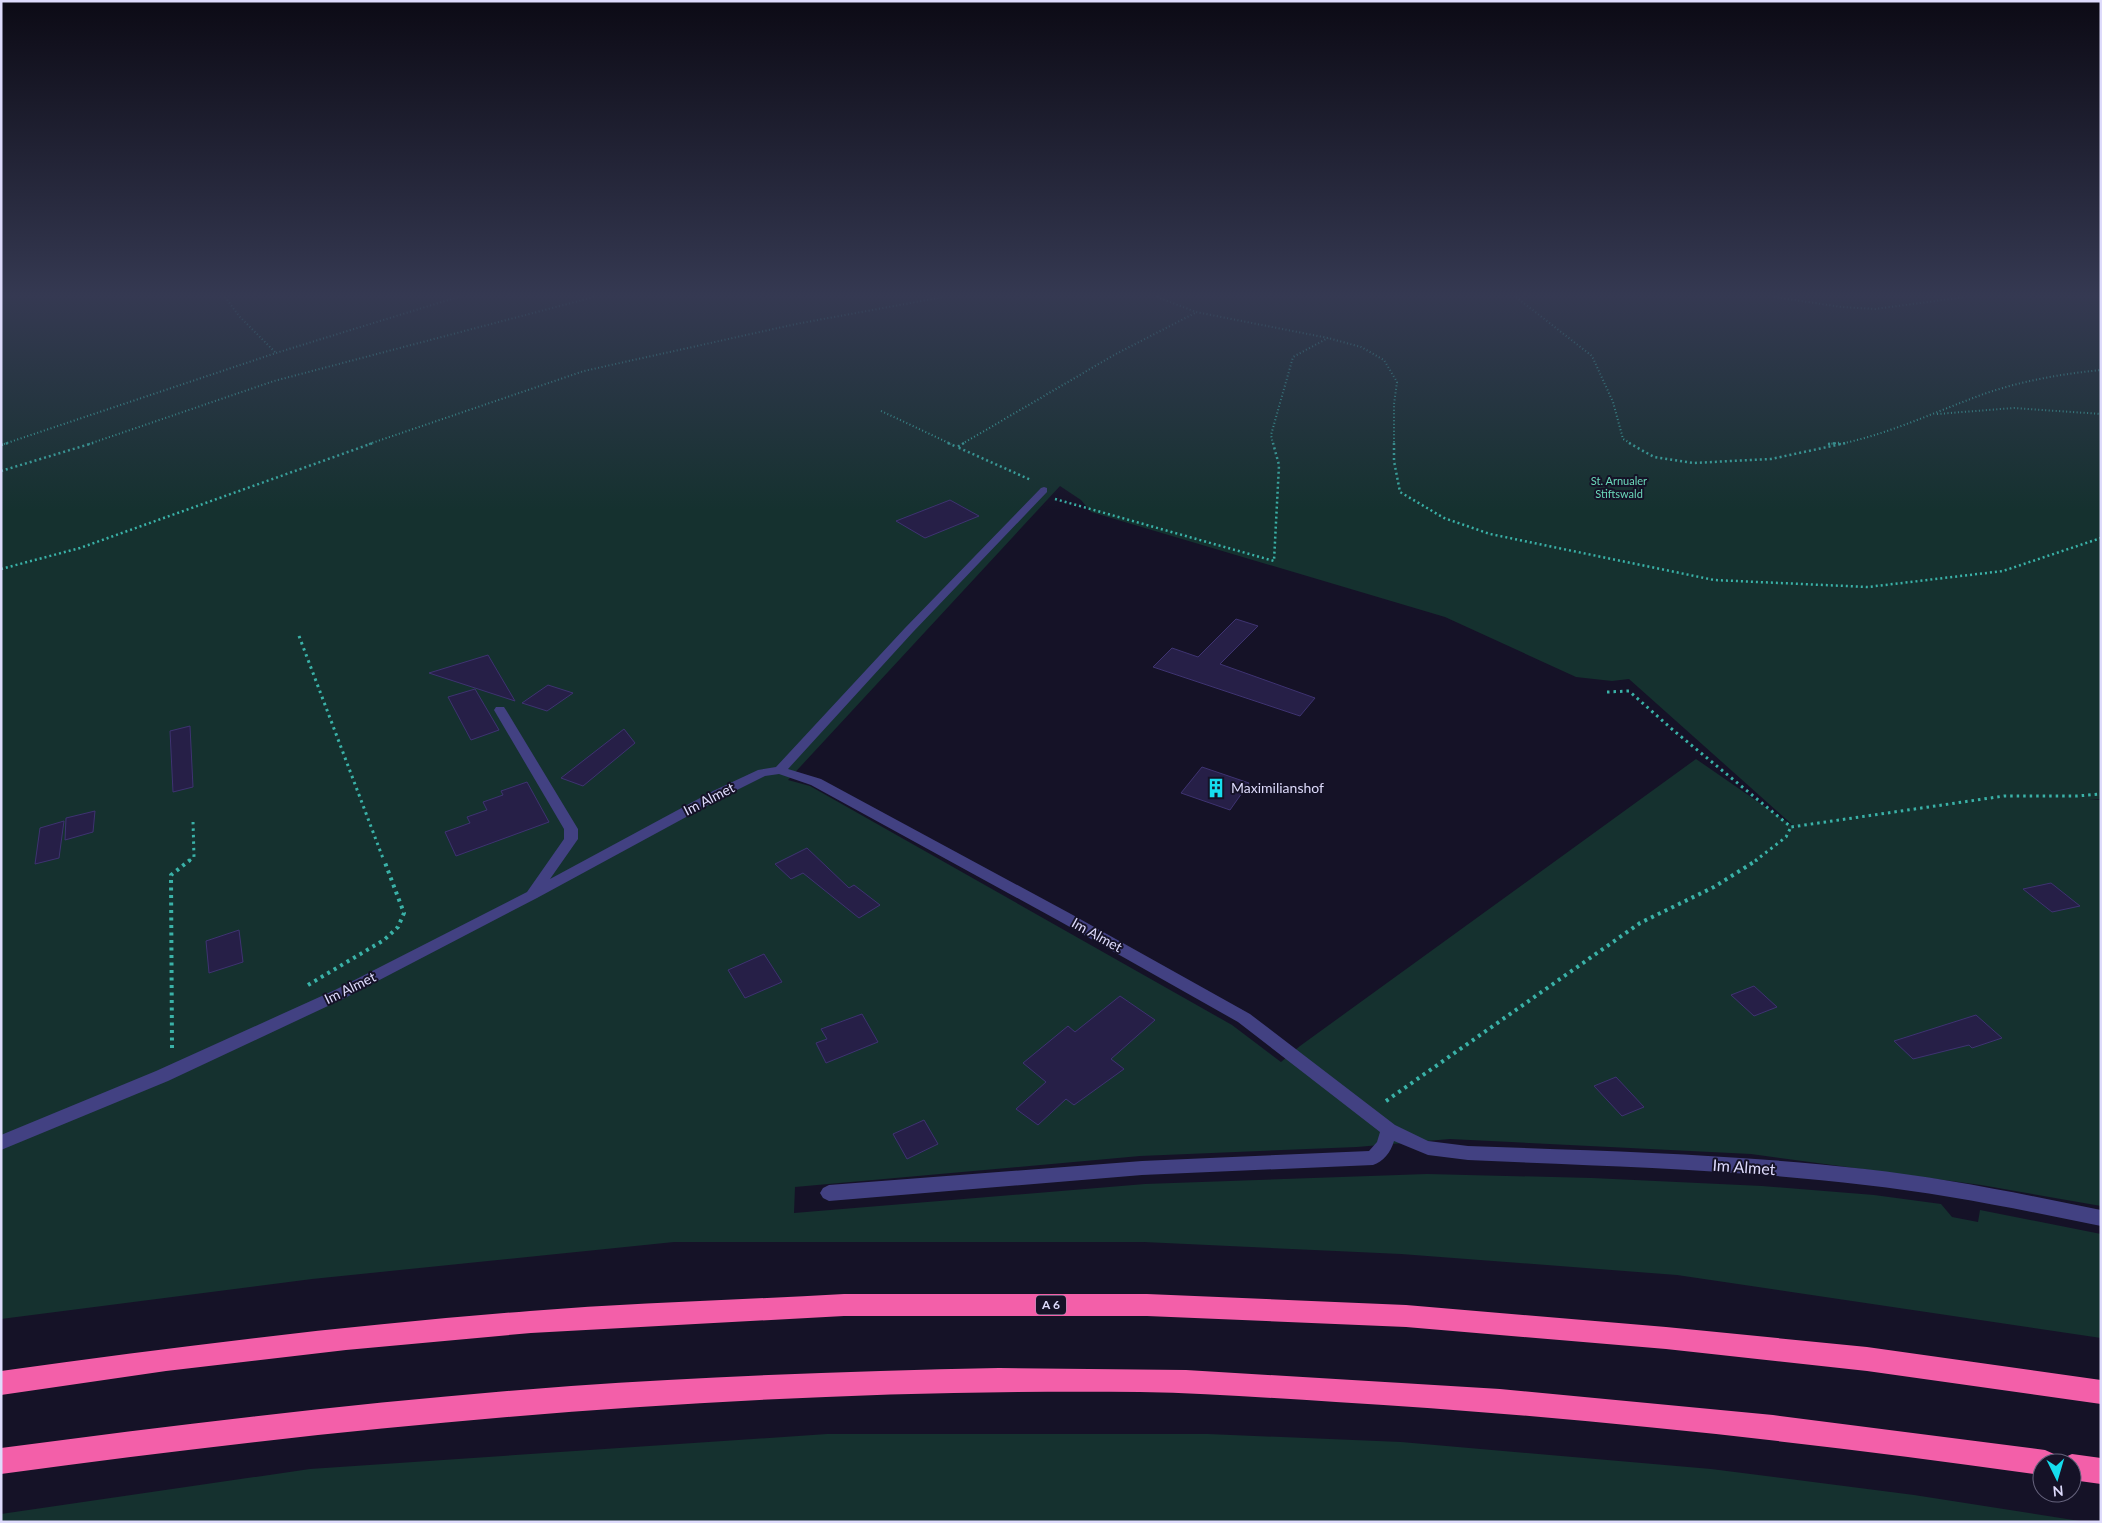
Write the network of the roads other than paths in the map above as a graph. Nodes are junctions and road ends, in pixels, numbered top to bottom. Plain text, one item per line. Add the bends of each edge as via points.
1 (1043, 492) road end
2 (500, 710) dead end
3 (780, 770) junction
4 (532, 895) junction
5 (1389, 1130) junction
6 (1, 1143) edge
7 (829, 1192) dead end
8 (2101, 1218) edge
9 (1, 1383) edge
10 (2101, 1392) edge
11 (1, 1461) edge
12 (2032, 1461) edge
13 (2082, 1468) edge
14 (2101, 1471) edge

1 - 3 lane
2 - 4 lane via 571,829 571,839
3 - 4 lane, Im Almet via 762,773 718,794
3 - 5 lane, Im Almet via 816,782 1244,1018
4 - 6 lane, Im Almet via 340,994 162,1076
5 - 7 lane via 1384,1146 1372,1158 1142,1168
5 - 8 lane, Im Almet via 1428,1148 1468,1153 1755,1167 1866,1177 1985,1195
9 - 10 highway, A 6 via 176,1358 531,1322 844,1305 1147,1305 1406,1316 1666,1338 1867,1359
11 - 12 highway via 318,1420 506,1402 831,1383 1146,1380 1428,1394 1702,1418
13 - 14 highway

